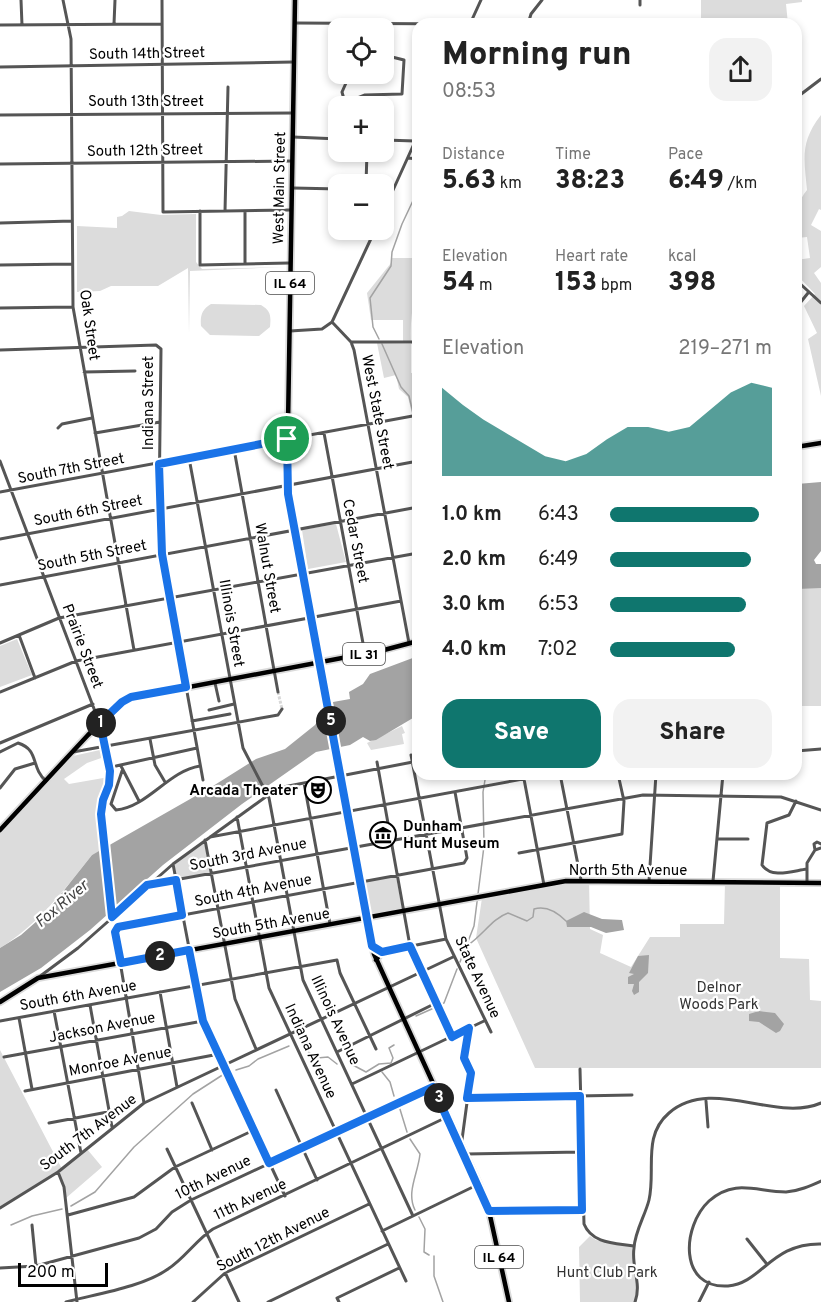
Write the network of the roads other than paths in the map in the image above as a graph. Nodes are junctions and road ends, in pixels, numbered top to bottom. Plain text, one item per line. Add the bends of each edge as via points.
1 (21, 0) edge
2 (63, 0) edge
3 (115, 0) edge
4 (162, 0) edge
5 (295, 0) edge
6 (481, 0) edge
7 (542, 0) edge
8 (473, 18) edge
9 (530, 18) edge
10 (294, 23) junction
11 (328, 23) edge
12 (394, 23) edge
13 (412, 23) edge
14 (114, 24) junction
15 (161, 24) junction
16 (0, 25) edge
17 (22, 25) junction
18 (69, 25) junction
19 (394, 58) edge
20 (293, 63) junction
21 (162, 65) junction
22 (71, 66) junction
23 (0, 68) edge
24 (821, 79) edge
25 (346, 84) edge
26 (228, 87) dead end
27 (802, 93) edge
28 (162, 113) junction
29 (227, 113) junction
30 (293, 113) junction
31 (72, 114) junction
32 (0, 115) edge
33 (292, 137) junction
34 (328, 139) edge
35 (394, 140) edge
36 (412, 141) edge
37 (412, 150) edge
38 (408, 158) junction
39 (412, 158) edge
40 (226, 160) junction
41 (291, 160) junction
42 (162, 162) junction
43 (72, 163) junction
44 (0, 164) edge
45 (291, 188) junction
46 (394, 188) edge
47 (328, 189) edge
48 (290, 210) junction
49 (200, 211) junction
50 (225, 211) junction
51 (245, 211) junction
52 (72, 221) junction
53 (0, 223) edge
54 (370, 240) edge
55 (289, 263) junction
56 (72, 264) junction
57 (245, 264) junction
58 (0, 265) edge
59 (802, 286) edge
60 (808, 292) junction
61 (802, 300) edge
62 (821, 303) edge
63 (73, 307) junction
64 (0, 308) edge
65 (332, 322) junction
66 (290, 331) junction
67 (351, 342) junction
68 (412, 342) edge
69 (79, 346) junction
70 (0, 350) edge
71 (135, 371) dead end
72 (84, 372) junction
73 (412, 416) edge
74 (92, 418) junction
75 (160, 422) junction
76 (368, 424) junction
77 (58, 428) dead end
78 (95, 433) junction
79 (324, 433) junction
80 (287, 439) junction
81 (821, 443) edge
82 (802, 446) edge
83 (234, 449) junction
84 (189, 458) junction
85 (0, 461) edge
86 (412, 462) edge
87 (159, 464) junction
88 (376, 469) junction
89 (102, 474) junction
90 (332, 477) junction
91 (287, 486) junction
92 (11, 491) junction
93 (0, 492) edge
94 (242, 493) junction
95 (198, 502) junction
96 (412, 508) edge
97 (159, 509) junction
98 (384, 513) junction
99 (111, 518) junction
100 (340, 521) junction
101 (295, 529) junction
102 (28, 534) junction
103 (250, 538) junction
104 (0, 539) edge
105 (206, 546) junction
106 (162, 554) junction
107 (412, 554) edge
108 (393, 557) junction
109 (118, 562) junction
110 (348, 565) junction
111 (303, 573) junction
112 (44, 576) junction
113 (258, 582) junction
114 (0, 585) edge
115 (214, 590) junction
116 (170, 598) junction
117 (401, 601) junction
118 (126, 606) junction
119 (357, 609) junction
120 (59, 618) junction
121 (312, 618) junction
122 (266, 626) junction
123 (222, 634) junction
124 (19, 635) junction
125 (178, 642) junction
126 (0, 643) edge
127 (412, 643) edge
128 (409, 644) junction
129 (134, 650) junction
130 (365, 654) junction
131 (76, 661) junction
132 (319, 662) junction
133 (274, 670) junction
134 (35, 678) junction
135 (230, 678) junction
136 (215, 681) junction
137 (186, 687) junction
138 (0, 692) edge
139 (278, 692) tunnel mouth
140 (219, 701) dead end
141 (93, 704) junction
142 (235, 704) junction
143 (209, 710) dead end
144 (281, 711) dead end
145 (230, 714) dead end
146 (192, 721) junction
147 (238, 722) junction
148 (100, 723) junction
149 (194, 731) junction
150 (150, 739) junction
151 (0, 743) edge
152 (106, 747) junction
153 (197, 748) junction
154 (821, 749) edge
155 (802, 751) edge
156 (0, 752) edge
157 (73, 752) junction
158 (411, 755) dead end
159 (412, 758) edge
160 (154, 759) junction
161 (377, 762) dead end
162 (412, 762) edge
163 (35, 763) junction
164 (200, 766) junction
165 (378, 769) junction
166 (122, 771) junction
167 (341, 776) junction
168 (203, 780) dead end
169 (416, 780) edge
170 (517, 780) edge
171 (524, 780) edge
172 (561, 780) edge
173 (619, 780) edge
174 (656, 780) edge
175 (722, 780) edge
176 (46, 781) junction
177 (165, 782) junction
178 (304, 783) junction
179 (0, 788) edge
180 (265, 788) joint
181 (455, 792) junction
182 (268, 794) junction
183 (655, 795) junction
184 (720, 796) junction
185 (622, 797) junction
186 (419, 798) junction
187 (140, 801) junction
188 (796, 801) junction
189 (384, 805) junction
190 (566, 808) junction
191 (821, 810) edge
192 (348, 811) junction
193 (531, 814) junction
194 (237, 817) junction
195 (311, 818) junction
196 (276, 824) junction
197 (461, 827) junction
198 (0, 830) edge
199 (239, 832) junction
200 (426, 834) junction
201 (206, 838) junction
202 (717, 838) junction
203 (748, 839) dead end
204 (390, 840) junction
205 (573, 843) junction
206 (354, 846) junction
207 (821, 846) edge
208 (537, 849) junction
209 (815, 850) junction
210 (318, 853) junction
211 (519, 853) dead end
212 (282, 860) junction
213 (173, 864) junction
214 (246, 867) junction
215 (432, 869) junction
216 (807, 870) junction
217 (211, 873) junction
218 (396, 876) junction
219 (176, 880) junction
220 (581, 880) junction
221 (649, 881) junction
222 (360, 882) junction
223 (713, 882) junction
224 (807, 883) junction
225 (821, 883) edge
226 (147, 885) junction
227 (544, 885) junction
228 (324, 889) junction
229 (288, 896) junction
230 (253, 902) junction
231 (439, 904) junction
232 (218, 909) junction
233 (402, 911) junction
234 (182, 915) junction
235 (112, 917) junction
236 (367, 918) junction
237 (330, 924) junction
238 (294, 931) junction
239 (259, 937) junction
240 (446, 939) junction
241 (224, 944) junction
242 (372, 946) junction
243 (410, 946) junction
244 (189, 950) junction
245 (382, 952) junction
246 (453, 957) junction
247 (376, 961) junction
248 (121, 963) junction
249 (301, 967) junction
250 (421, 971) junction
251 (266, 973) junction
252 (38, 978) junction
253 (231, 979) junction
254 (195, 986) junction
255 (388, 987) junction
256 (160, 992) junction
257 (126, 998) junction
258 (0, 1002) edge
259 (354, 1003) junction
260 (436, 1003) junction
261 (90, 1005) junction
262 (54, 1011) junction
263 (19, 1018) junction
264 (322, 1018) junction
265 (403, 1019) junction
266 (0, 1021) edge
267 (203, 1021) junction
268 (484, 1021) junction
269 (166, 1028) junction
270 (469, 1028) junction
271 (491, 1032) dead end
272 (131, 1034) junction
273 (289, 1034) junction
274 (370, 1036) junction
275 (452, 1037) junction
276 (96, 1041) junction
277 (61, 1047) junction
278 (376, 1049) dead end
279 (256, 1050) junction
280 (337, 1052) junction
281 (418, 1053) junction
282 (26, 1054) junction
283 (219, 1054) junction
284 (4, 1057) dead end
285 (172, 1063) junction
286 (224, 1065) junction
287 (137, 1069) junction
288 (580, 1069) dead end
289 (102, 1076) junction
290 (67, 1083) junction
291 (352, 1084) junction
292 (433, 1087) junction
293 (177, 1088) junction
294 (32, 1089) junction
295 (25, 1090) dead end
296 (276, 1090) dead end
297 (632, 1095) dead end
298 (580, 1096) junction
299 (467, 1098) junction
300 (706, 1101) junction
301 (192, 1102) dead end
302 (144, 1103) junction
303 (821, 1103) edge
304 (129, 1108) dead end
305 (108, 1112) junction
306 (367, 1117) junction
307 (447, 1117) junction
308 (73, 1118) junction
309 (49, 1123) dead end
310 (112, 1127) junction
311 (708, 1127) dead end
312 (254, 1130) junction
313 (335, 1132) junction
314 (302, 1148) junction
315 (461, 1148) junction
316 (167, 1149) dead end
317 (382, 1149) junction
318 (212, 1150) junction
319 (581, 1152) junction
320 (81, 1153) junction
321 (464, 1154) junction
322 (269, 1163) junction
323 (350, 1164) junction
324 (175, 1167) junction
325 (58, 1172) junction
326 (317, 1180) junction
327 (821, 1181) edge
328 (479, 1184) junction
329 (285, 1196) junction
330 (191, 1200) junction
331 (369, 1204) junction
332 (0, 1208) edge
333 (582, 1210) junction
334 (489, 1211) junction
335 (68, 1215) junction
336 (413, 1216) junction
337 (32, 1225) dead end
338 (382, 1230) junction
339 (206, 1234) junction
340 (747, 1239) dead end
341 (388, 1244) junction
342 (821, 1244) edge
343 (634, 1246) junction
344 (73, 1257) junction
345 (766, 1263) junction
346 (36, 1266) junction
347 (400, 1267) junction
348 (0, 1268) edge
349 (225, 1274) junction
350 (406, 1281) dead end
351 (709, 1282) junction
352 (77, 1300) edge
353 (338, 1300) edge
354 (66, 1302) edge
355 (193, 1302) edge
356 (239, 1302) edge
357 (268, 1302) edge
358 (509, 1302) edge
359 (635, 1302) edge
360 (699, 1302) edge

1 - 17 street
2 - 18 street, Oak Street
3 - 14 street
4 - 15 street
5 - 10 main road, West Main Street / IL 64
6 - 8 street
7 - 9 street
10 - 11 street
10 - 20 main road, West Main Street / IL 64
12 - 13 street
14 - 15 street
14 - 18 street
15 - 21 street
16 - 17 street
17 - 18 street
18 - 22 street, Oak Street
19 - 25 street via 404,60 402,94 365,95 345,103 342,92
20 - 21 street, South 14th Street
20 - 30 main road, West Main Street / IL 64
21 - 22 street, South 14th Street
21 - 28 street
22 - 23 street, South 14th Street
22 - 31 street, Oak Street
24 - 27 street
26 - 29 street
28 - 29 street, South 13th Street
28 - 31 street, South 13th Street
28 - 42 street
29 - 30 street, South 13th Street
29 - 40 street
30 - 33 main road, West Main Street / IL 64
31 - 32 street, South 13th Street
31 - 43 street, Oak Street
33 - 34 street
33 - 41 main road, West Main Street / IL 64
35 - 36 street
37 - 38 street
38 - 39 street
38 - 46 street
40 - 41 street, South 12th Street
40 - 42 street, South 12th Street
40 - 50 street
41 - 45 main road, West Main Street / IL 64
42 - 43 street, South 12th Street
42 - 49 street via 163,212
43 - 44 street, South 12th Street
43 - 52 street, Oak Street
45 - 47 street
45 - 48 main road, West Main Street / IL 64
48 - 51 street
48 - 55 main road, West Main Street / IL 64
49 - 50 street
49 - 57 street via 200,265
50 - 51 street
51 - 57 street
52 - 53 street
52 - 56 street, Oak Street
54 - 65 street
55 - 57 street
55 - 66 main road, West Main Street / IL 64
56 - 58 street
56 - 63 street, Oak Street
59 - 60 street
60 - 61 street
60 - 62 street
63 - 64 street
63 - 69 street, Oak Street
65 - 66 street via 321,329
65 - 67 street, West State Street
66 - 80 main road, West Main Street / IL 64
67 - 68 street
67 - 76 street, West State Street
69 - 70 street
69 - 72 street, Oak Street
69 - 75 street, Indiana Street via 159,347
71 - 72 street
72 - 74 street, Oak Street
73 - 76 street, South 7th Street
74 - 77 street
74 - 78 street, Oak Street
75 - 78 street
75 - 87 street, Indiana Street
76 - 79 street, South 7th Street
76 - 88 street, West State Street
78 - 89 street, Oak Street
79 - 80 street, South 7th Street
79 - 90 street, Cedar Street
80 - 83 street, South 7th Street
80 - 91 main road, West Main Street / IL 64
81 - 82 main road
83 - 84 street, South 7th Street
83 - 94 street, Walnut Street
84 - 87 street, South 7th Street
84 - 95 street, Illinois Street
85 - 92 street, Prairie Street
86 - 88 street, South 6th Street
87 - 89 street, South 7th Street
87 - 97 street, Indiana Street
88 - 90 street, South 6th Street
88 - 98 street, West State Street
89 - 92 street, South 7th Street
89 - 99 street, Oak Street
90 - 91 street, South 6th Street
90 - 100 street, Cedar Street
91 - 94 street, South 6th Street
91 - 101 main road, West Main Street / IL 64
92 - 93 street, South 7th Street
92 - 102 street, Prairie Street
94 - 95 street, South 6th Street
94 - 103 street, Walnut Street
95 - 97 street, South 6th Street
95 - 105 street, Illinois Street
96 - 98 street, South 5th Street
97 - 99 street, South 6th Street
97 - 106 street, Indiana Street
98 - 100 street, South 5th Street
98 - 108 street, West State Street
99 - 102 street, South 6th Street
99 - 109 street, Oak Street
100 - 101 street, South 5th Street
100 - 110 street, Cedar Street
101 - 103 street, South 5th Street
101 - 111 main road, West Main Street / IL 64
102 - 104 street, South 6th Street
102 - 112 street, Prairie Street
103 - 105 street, South 5th Street
103 - 113 street, Walnut Street
105 - 106 street, South 5th Street
105 - 115 street, Illinois Street
106 - 109 street, South 5th Street
106 - 116 street, Indiana Street
107 - 108 street
108 - 110 street
108 - 117 street, West State Street
109 - 112 street, South 5th Street
109 - 118 street, Oak Street
110 - 111 street
110 - 119 street, Cedar Street
111 - 113 street
111 - 121 main road, West Main Street / IL 64
112 - 114 street, South 5th Street
112 - 120 street, Prairie Street
113 - 115 street
113 - 122 street, Walnut Street
115 - 116 street
115 - 123 street, Illinois Street
116 - 118 street
116 - 125 street, Indiana Street
117 - 119 street
117 - 128 street, West State Street
118 - 120 street
118 - 129 street, Oak Street
119 - 121 street
119 - 130 street, Cedar Street
120 - 124 street
120 - 131 street, Prairie Street
121 - 122 street
121 - 132 main road, West Main Street / IL 64
122 - 123 street
122 - 133 street, Walnut Street
123 - 125 street
123 - 135 street, Illinois Street
124 - 126 street
124 - 134 street
125 - 129 street
125 - 137 street, Indiana Street
127 - 128 main road, IL 31
128 - 130 main road, IL 31
129 - 131 street
130 - 132 main road, IL 31
131 - 134 street
131 - 141 street, Prairie Street
132 - 133 main road, IL 31
132 - 167 main road, IL 64
133 - 135 main road, IL 31
133 - 139 street, Walnut Street
134 - 138 street
135 - 136 main road, IL 31
135 - 142 street, Illinois Street
136 - 137 main road, IL 31
136 - 140 street
137 - 146 street, Indiana Street
137 - 148 main road, IL 31 via 131,697
141 - 148 street, Prairie Street
141 - 151 street
142 - 143 street
142 - 147 street, Illinois Street
144 - 147 street
145 - 146 street
146 - 149 street, Indiana Street
147 - 149 street
147 - 180 street, Illinois Street via 243,748
148 - 152 street, Prairie Street
148 - 157 main road, IL 31
149 - 150 street
149 - 153 street, Indiana Street
150 - 152 street
150 - 160 street
152 - 157 street
152 - 235 street, Prairie Street via 111,779 101,807
153 - 160 street
153 - 164 street, Indiana Street
154 - 155 street
156 - 163 street via 21,744 33,754
157 - 176 main road, IL 31
158 - 159 street, State Avenue
160 - 166 street via 119,766
160 - 177 street
161 - 165 street
162 - 165 street
163 - 176 street via 36,771
163 - 179 street via 15,769
164 - 168 street, Indiana Street
164 - 177 street via 183,769
165 - 167 street
165 - 189 street
166 - 187 street
166 - 187 street via 111,806 118,810
167 - 178 street
167 - 192 main road, IL 64
169 - 186 street, State Avenue
170 - 181 street
171 - 193 street
172 - 190 street
173 - 185 street
174 - 183 street
175 - 184 street
176 - 198 main road, IL 31
177 - 187 street
178 - 182 street
178 - 195 street
180 - 182 street, Illinois Avenue
181 - 186 street
181 - 197 street
182 - 194 street
182 - 196 street, Illinois Avenue
183 - 184 street, South 3rd Avenue
183 - 185 street, South 3rd Avenue
183 - 221 street
184 - 188 street, South 3rd Avenue via 781,797
184 - 202 street
185 - 190 street, South 3rd Avenue
185 - 205 street via 622,834
186 - 189 street
186 - 200 street, State Avenue
188 - 191 street, South 3rd Avenue
188 - 216 street via 789,814 767,823 762,865 776,873
189 - 192 street
189 - 204 street
190 - 193 street, South 3rd Avenue
190 - 205 street
192 - 195 street
192 - 206 main road, IL 64
193 - 197 street, South 3rd Avenue
193 - 208 street
194 - 199 street, Indiana Avenue
194 - 201 street
195 - 196 street
195 - 210 street
196 - 199 street
196 - 212 street, Illinois Avenue
197 - 200 street, South 3rd Avenue
197 - 215 street, South 4th Avenue via 466,862
199 - 201 street
199 - 214 street, Indiana Avenue
200 - 204 street, South 3rd Avenue
200 - 215 street, State Avenue
201 - 213 street
201 - 217 street
202 - 203 street
202 - 223 street
204 - 206 street, South 3rd Avenue
204 - 218 street
205 - 208 street
205 - 220 street
206 - 210 street, South 3rd Avenue
206 - 222 main road, IL 64
207 - 209 street
207 - 209 street via 814,843
208 - 211 street
208 - 227 street
209 - 216 street
210 - 212 street, South 3rd Avenue
210 - 228 street
212 - 214 street, South 3rd Avenue
212 - 229 street, Illinois Avenue
213 - 219 street
213 - 226 street
214 - 217 street, South 3rd Avenue
214 - 230 street, Indiana Avenue
215 - 218 street, South 4th Avenue
215 - 231 street, State Avenue
216 - 224 street
217 - 219 street, South 3rd Avenue
217 - 232 street
218 - 222 street, South 4th Avenue
218 - 233 street
219 - 226 street, South 3rd Avenue
219 - 234 street
220 - 221 main road, North 5th Avenue
220 - 227 main road, North 5th Avenue
221 - 223 main road, North 5th Avenue
222 - 228 street, South 4th Avenue
222 - 236 main road, IL 64
223 - 224 main road, North 5th Avenue
224 - 225 main road, North 5th Avenue
226 - 235 street
227 - 231 main road, North 5th Avenue
228 - 229 street, South 4th Avenue
228 - 237 street
229 - 230 street, South 4th Avenue
229 - 238 street, Illinois Avenue
230 - 232 street, South 4th Avenue
230 - 239 street, Indiana Avenue
231 - 233 main road, North 5th Avenue
231 - 240 street, State Avenue
232 - 234 street, South 4th Avenue
232 - 241 street
233 - 236 main road, North 5th Avenue
233 - 243 street
234 - 244 street
234 - 248 street, South 4th Avenue via 116,929
235 - 252 street
236 - 237 main road, South 5th Avenue
236 - 242 main road, IL 64
237 - 238 main road, South 5th Avenue
238 - 239 main road, South 5th Avenue
238 - 249 street, Illinois Avenue
239 - 241 main road, South 5th Avenue
239 - 251 street, Indiana Avenue
240 - 243 street
240 - 246 street, State Avenue
241 - 244 main road, South 5th Avenue
241 - 253 street
242 - 245 main road
242 - 247 main road, IL 64
243 - 245 street
243 - 250 street
244 - 248 main road, South 5th Avenue
244 - 254 street
245 - 247 main road
246 - 250 street, South 7th Avenue
246 - 268 street, State Avenue
247 - 255 main road, IL 64
248 - 252 main road, South 5th Avenue
248 - 257 street
249 - 251 street, South 6th Avenue
249 - 259 street, South 6th Avenue via 337,960
249 - 264 street, Illinois Avenue via 303,980
250 - 255 street, South 7th Avenue
250 - 260 street
251 - 253 street, South 6th Avenue
251 - 273 street, Indiana Avenue
252 - 258 main road
253 - 254 street, South 6th Avenue
253 - 279 street via 237,1007
254 - 256 street, South 6th Avenue
254 - 267 street
255 - 259 street, South 7th Avenue
255 - 265 main road, IL 64
256 - 257 street, South 6th Avenue
256 - 269 street
257 - 261 street, South 6th Avenue
257 - 272 street
259 - 264 street, South 7th Avenue
259 - 274 street
260 - 265 street
260 - 275 street
261 - 262 street, South 6th Avenue
261 - 276 street
262 - 263 street, South 6th Avenue
262 - 277 street
263 - 266 street, South 6th Avenue
263 - 282 street
264 - 273 street, South 7th Avenue
264 - 280 street, Illinois Avenue
265 - 274 street
265 - 281 main road, IL 64
267 - 269 street, Jackson Avenue
267 - 283 street
268 - 270 street
268 - 271 street, State Avenue
269 - 272 street, Jackson Avenue
269 - 285 street
270 - 275 street
270 - 299 street via 464,1058 471,1073
272 - 276 street, Jackson Avenue
272 - 287 street
273 - 279 street, South 7th Avenue
273 - 313 street, Indiana Avenue
274 - 278 street
274 - 280 street
275 - 281 street
276 - 277 street, Jackson Avenue
276 - 289 street
277 - 282 street, Jackson Avenue
277 - 290 street
279 - 286 street, South 7th Avenue
280 - 291 street, Illinois Avenue
281 - 291 street
281 - 292 main road, IL 64
282 - 284 street, Jackson Avenue
282 - 294 street
283 - 285 street, Monroe Avenue
283 - 286 street
285 - 287 street, Monroe Avenue
285 - 293 street
286 - 293 street, South 7th Avenue
286 - 312 street
287 - 289 street, Monroe Avenue
287 - 302 street
288 - 298 street
289 - 290 street, Monroe Avenue
289 - 305 street
290 - 294 street, Monroe Avenue
290 - 308 street
291 - 306 street, Illinois Avenue
292 - 306 street, 10th Avenue
292 - 307 main road, IL 64
293 - 302 street, South 7th Avenue
294 - 295 street, Monroe Avenue
296 - 314 street
297 - 298 street
298 - 299 street
298 - 319 street
299 - 315 street
300 - 303 street via 741,1100 790,1109
300 - 311 street
300 - 343 street via 676,1107 656,1128 649,1200
301 - 318 street
302 - 310 street, South 7th Avenue
304 - 305 street
305 - 308 street
305 - 310 street
306 - 313 street, 10th Avenue
306 - 317 street, Illinois Avenue
307 - 315 main road, IL 64
307 - 317 street, 11th Avenue
308 - 309 street
308 - 320 street
310 - 320 street, South 7th Avenue
312 - 318 street
312 - 322 street
313 - 314 street, 10th Avenue
313 - 323 street, Indiana Avenue
314 - 322 street, 10th Avenue
314 - 326 street
315 - 321 main road, IL 64
316 - 324 street
317 - 323 street, 11th Avenue
317 - 336 street, Illinois Avenue
318 - 324 street
319 - 321 street
319 - 333 street
320 - 325 street, South 7th Avenue
321 - 328 main road, IL 64
322 - 329 street
322 - 330 street, 10th Avenue
323 - 326 street, 11th Avenue
323 - 331 street, Indiana Avenue
324 - 330 street
324 - 335 street via 134,1197
325 - 332 street, South 7th Avenue
325 - 335 street
326 - 329 street, 11th Avenue
327 - 351 street via 786,1192 736,1186 710,1200 701,1211 688,1244 692,1264
328 - 334 main road, IL 64
328 - 336 street
329 - 339 street, 11th Avenue
330 - 339 street
330 - 344 street, 10th Avenue via 149,1234
331 - 338 street, Indiana Avenue
331 - 349 street, South 12th Avenue
333 - 334 street
333 - 343 street via 586,1229 593,1237
334 - 358 main road, IL 64
335 - 344 street
336 - 338 street
337 - 346 street
338 - 341 street, Indiana Avenue
339 - 349 street
339 - 352 street, 11th Avenue via 157,1276
340 - 345 street
341 - 347 street, Indiana Avenue
341 - 357 street
342 - 345 street via 793,1247
343 - 359 street via 639,1289
344 - 346 street, 10th Avenue
344 - 352 street
345 - 351 street via 736,1284
346 - 348 street, 10th Avenue
347 - 350 street, Indiana Avenue
347 - 353 street
349 - 355 street, South 12th Avenue
349 - 356 street
351 - 360 street
352 - 354 street, 11th Avenue

